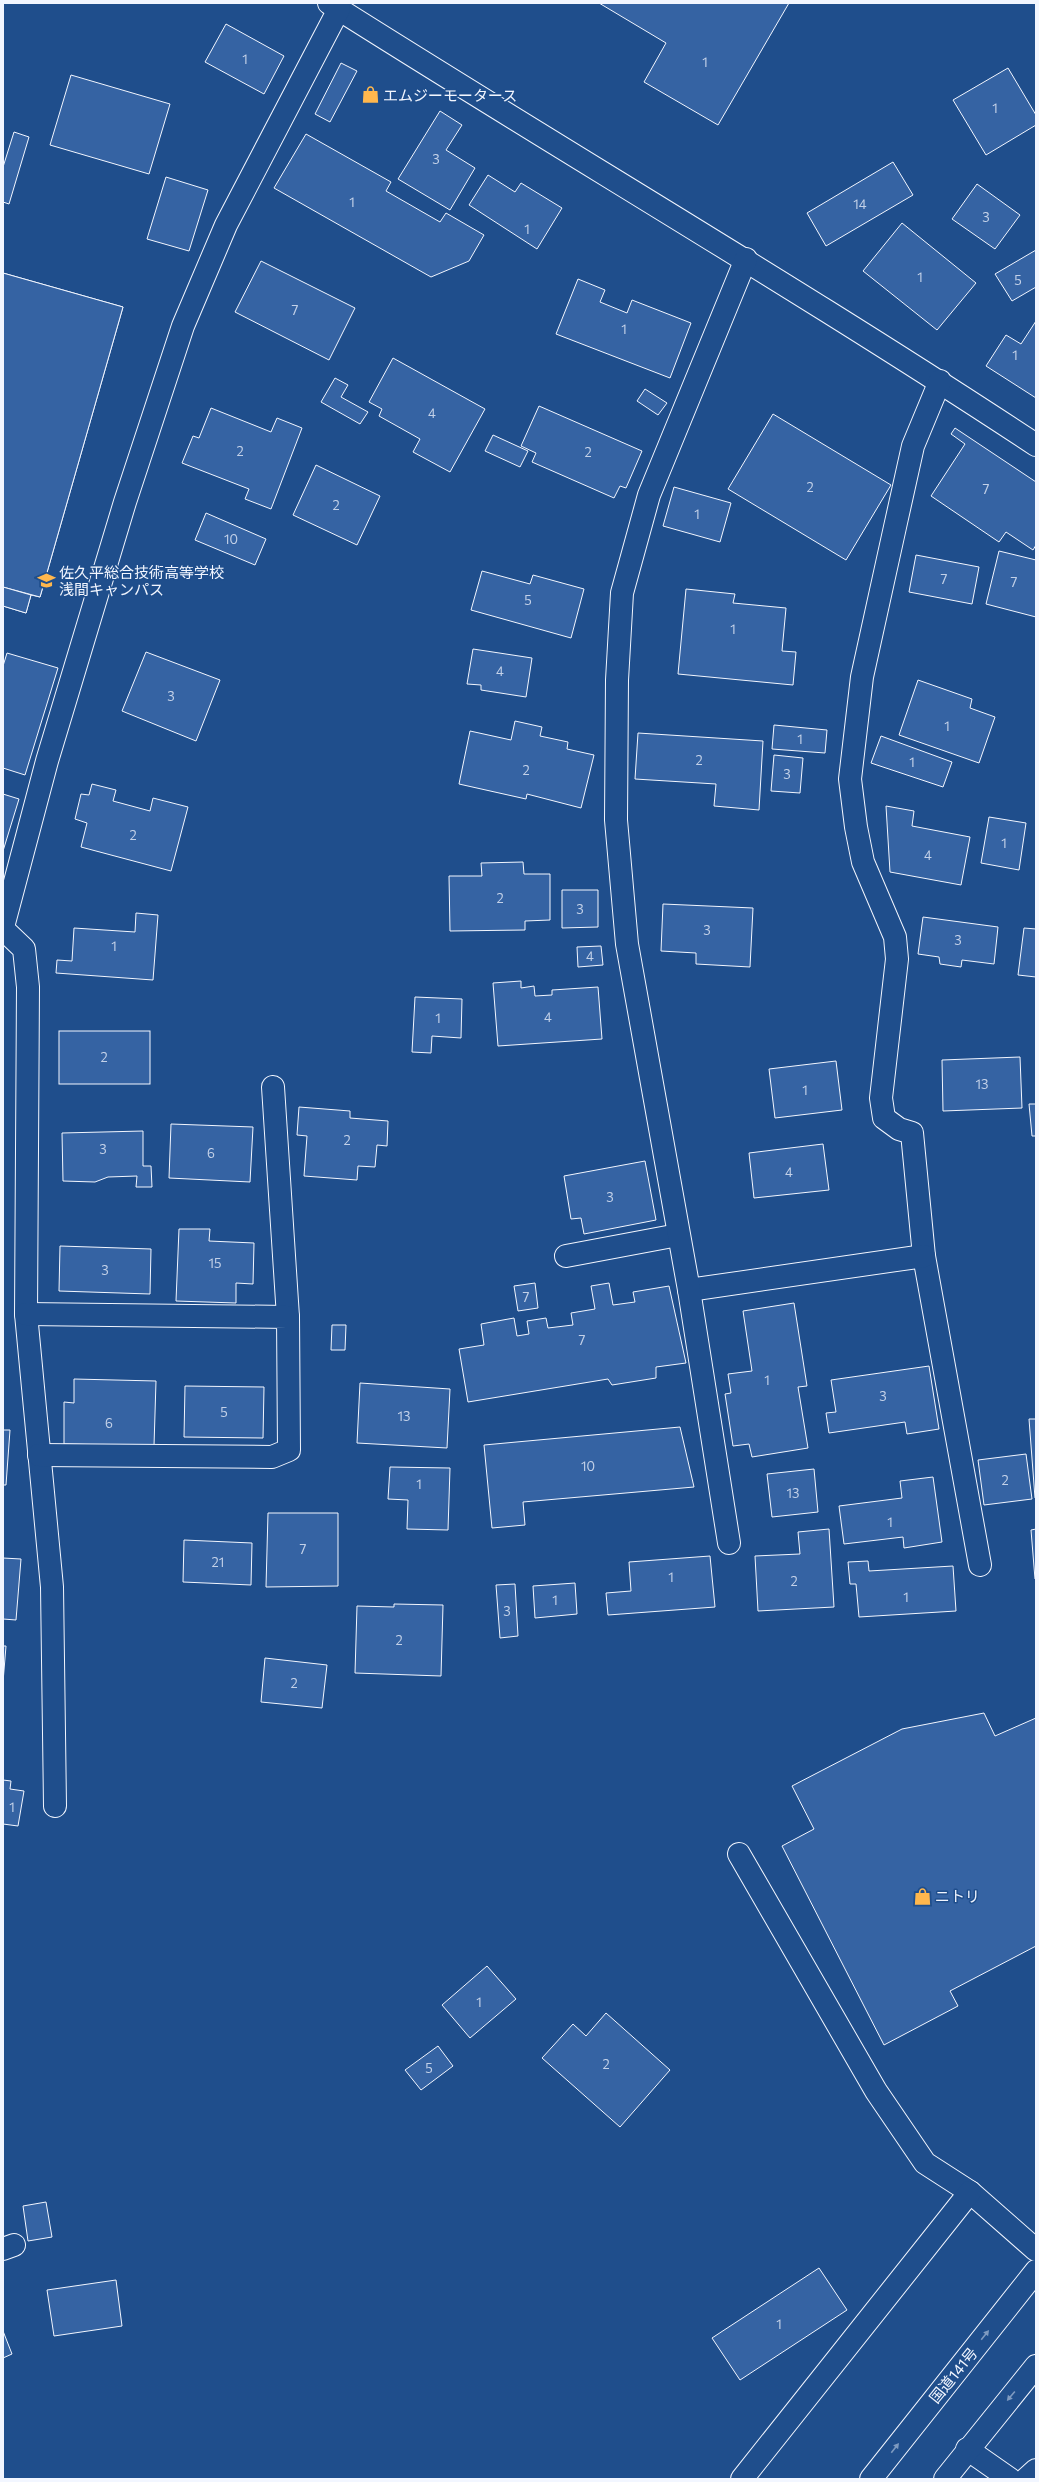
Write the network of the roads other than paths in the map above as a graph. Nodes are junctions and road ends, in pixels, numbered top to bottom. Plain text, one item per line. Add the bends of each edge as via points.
1 (334, 6) edge
2 (746, 259) junction
3 (940, 381) junction
4 (1036, 445) edge
5 (3, 928) edge
6 (273, 1087) dead end
7 (678, 1235) junction
8 (566, 1256) dead end
9 (924, 1256) junction
10 (689, 1290) junction
11 (26, 1314) junction
12 (288, 1317) junction
13 (39, 1455) junction
14 (729, 1543) dead end
15 (980, 1565) dead end
16 (55, 1806) dead end
17 (739, 1854) dead end
18 (970, 2192) junction
19 (1036, 2250) edge
20 (1036, 2271) edge
21 (1036, 2366) edge
22 (967, 2450) junction
23 (1036, 2470) edge
24 (742, 2479) edge
25 (872, 2479) edge
26 (945, 2479) edge
27 (1010, 2479) edge
28 (1026, 2479) edge

1 - 2 main road
1 - 5 main road via 226,225 183,326 47,761
2 - 3 main road
2 - 7 main road via 649,495 622,594 617,680 616,820 627,944
3 - 4 main road
3 - 9 main road via 913,446 862,676 850,779 863,862 895,937 897,959 881,1098 884,1118 900,1129 912,1133
5 - 11 main road via 24,949 28,987
6 - 12 main road
7 - 8 main road
7 - 10 main road
9 - 10 main road
9 - 15 main road
10 - 14 main road
11 - 12 main road
11 - 13 main road
12 - 13 main road via 288,1450 272,1457
13 - 16 main road via 52,1587
17 - 18 main road via 876,2091 920,2156 925,2163
18 - 19 main road
18 - 24 main road
25 -> 20 main road, 国道141号
21 -> 22 main road
22 - 26 main road
22 - 27 main road
23 - 28 main road

